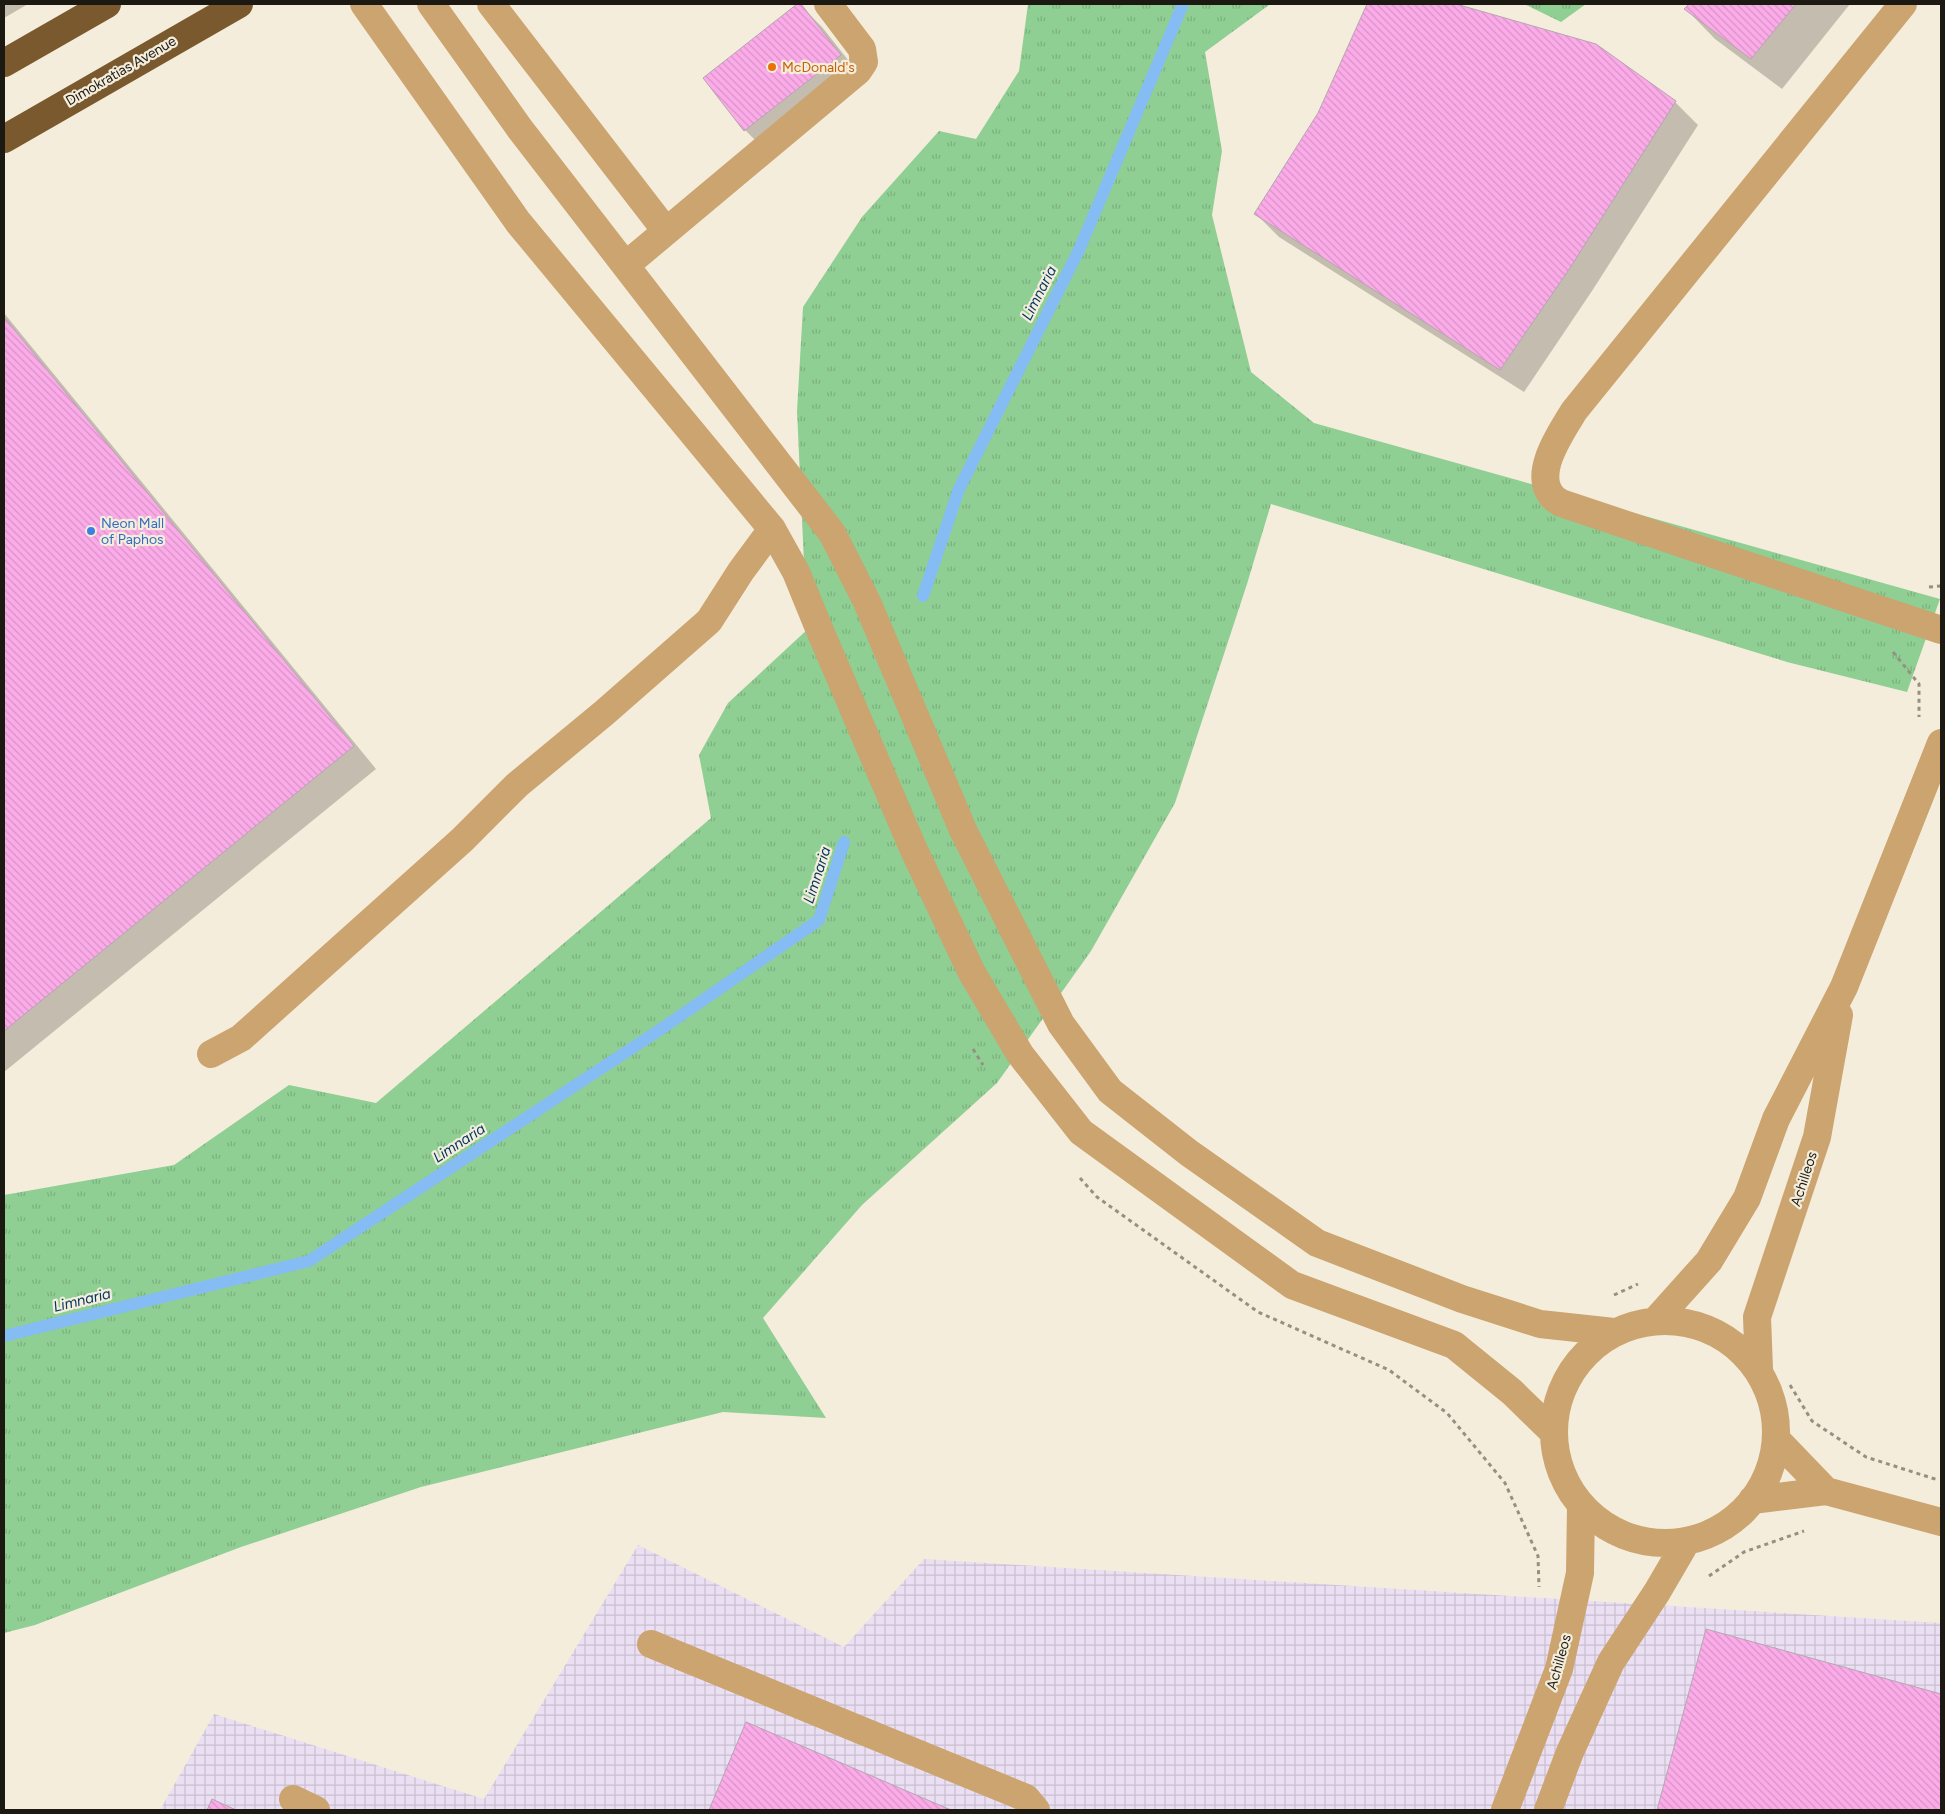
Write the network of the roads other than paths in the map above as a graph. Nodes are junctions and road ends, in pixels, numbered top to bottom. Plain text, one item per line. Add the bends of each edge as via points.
1 (239, 4) edge
2 (364, 4) edge
3 (431, 4) edge
4 (491, 4) edge
5 (828, 4) edge
6 (1903, 4) edge
7 (100, 5) edge
8 (4, 63) edge
9 (4, 139) edge
10 (666, 231) junction
11 (626, 265) junction
12 (772, 529) junction
13 (1941, 630) edge
14 (1941, 745) edge
15 (1844, 987) junction
16 (211, 1054) dead end
17 (1656, 1320) junction
18 (1614, 1332) junction
19 (1759, 1368) junction
20 (1553, 1432) junction
21 (1776, 1439) junction
22 (1826, 1491) junction
23 (1752, 1500) junction
24 (1581, 1507) junction
25 (1941, 1522) edge
26 (1685, 1544) junction
27 (651, 1644) dead end
28 (1036, 1810) edge
29 (1505, 1810) edge
30 (1548, 1810) edge

1 - 9 highway, Dimokratias Avenue
2 - 12 street via 518,222
3 - 11 street via 520,129
4 - 10 street
5 - 10 street via 862,49 864,62 858,71
6 - 13 street via 1574,411 1550,452 1545,470 1551,496 1561,503
7 - 8 highway
10 - 11 street
11 - 18 street via 832,533 867,602 963,830 1061,1024 1110,1091 1189,1153 1317,1243 1462,1299 1540,1324
12 - 16 street via 709,621 517,785 462,840 241,1038
12 - 20 street via 796,572 913,848 977,981 1020,1054 1082,1132 1292,1286 1454,1346 1512,1392
14 - 15 street, Achilleos
15 - 17 street, Achilleos via 1776,1119 1747,1198 1709,1261
15 - 19 street, Achilleos via 1817,1137 1757,1317
17 - 18 street
17 - 19 street via 1714,1330
18 - 20 street via 1582,1357 1560,1392
19 - 21 street via 1778,1421
20 - 24 street via 1560,1472
21 - 22 street
21 - 23 street via 1772,1474
22 - 23 street
22 - 25 street
23 - 26 street via 1737,1521
24 - 26 street via 1628,1539
24 - 29 street, Achilleos via 1580,1573 1560,1669
26 - 30 street via 1611,1662
27 - 28 street via 1026,1798

